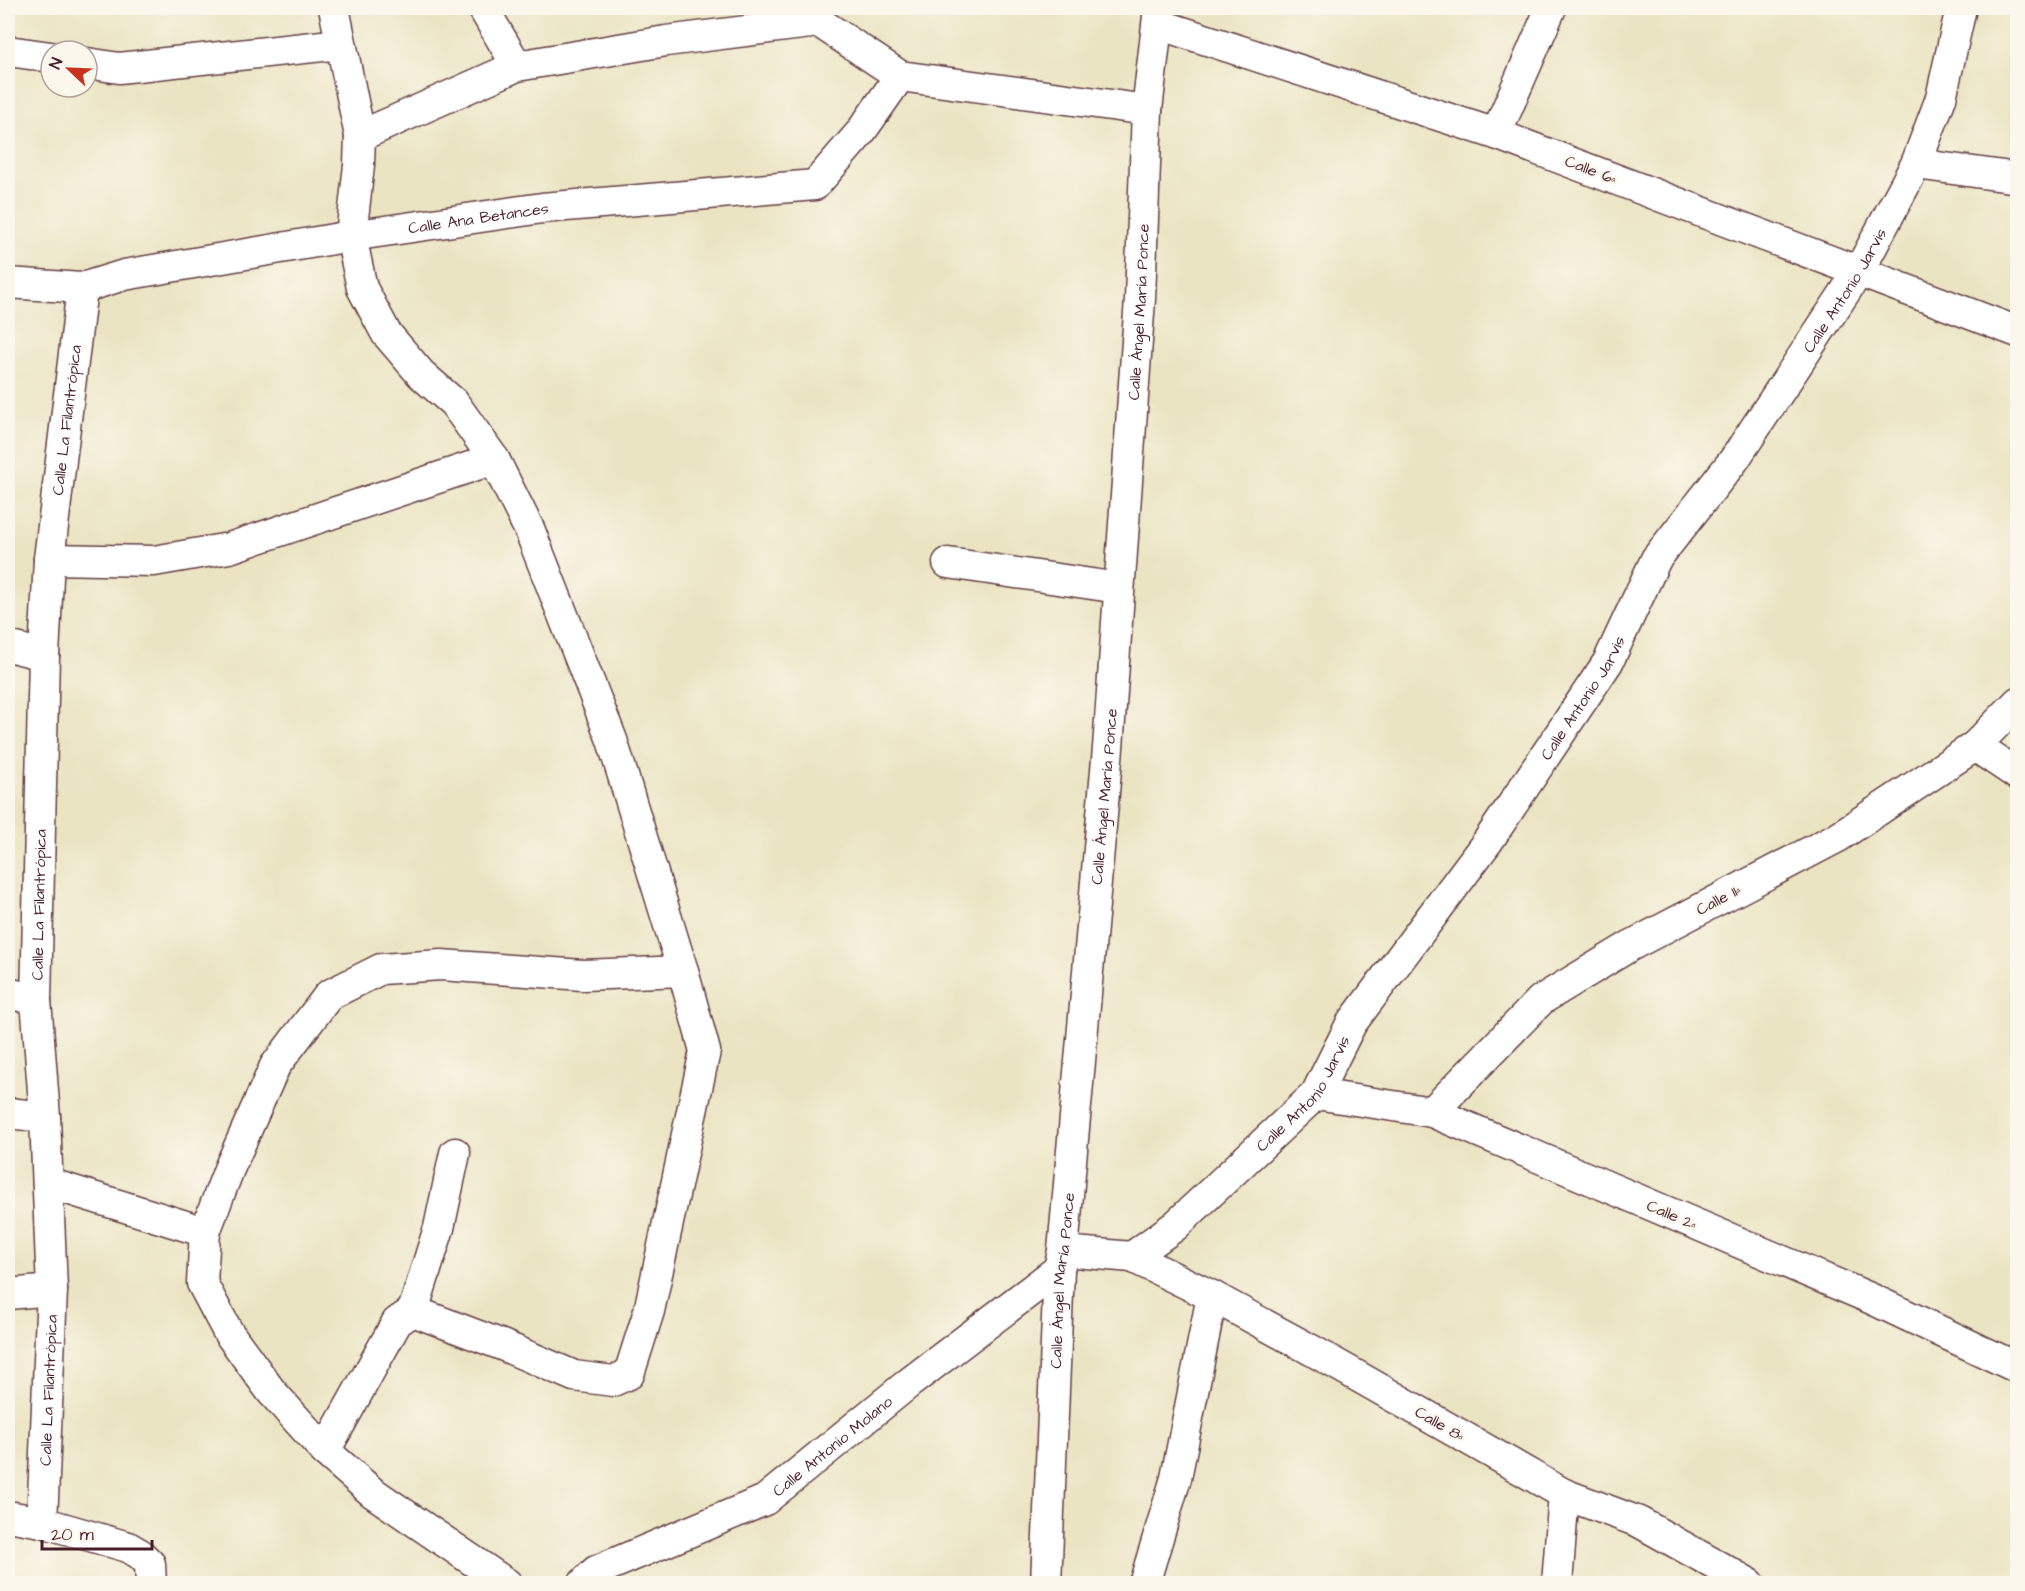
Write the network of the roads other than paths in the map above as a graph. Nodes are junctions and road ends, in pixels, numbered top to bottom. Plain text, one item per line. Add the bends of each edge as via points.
1 (334, 8) edge
2 (483, 8) edge
3 (1551, 8) edge
4 (1960, 8) edge
5 (1158, 16) edge
6 (341, 44) junction
7 (8, 51) edge
8 (39, 55) edge
9 (99, 65) edge
10 (517, 66) junction
11 (900, 76) junction
12 (1147, 110) junction
13 (1496, 134) junction
14 (360, 136) junction
15 (1916, 164) junction
16 (2018, 178) edge
17 (351, 236) junction
18 (1859, 271) junction
19 (8, 283) edge
20 (82, 288) junction
21 (2018, 332) edge
22 (494, 459) junction
23 (49, 559) junction
24 (948, 563) dead end
25 (1119, 588) junction
26 (8, 646) edge
27 (44, 654) junction
28 (2018, 702) edge
29 (1975, 746) junction
30 (2018, 775) edge
31 (683, 971) junction
32 (8, 993) edge
33 (36, 1000) junction
34 (1316, 1094) junction
35 (1431, 1112) junction
36 (8, 1113) edge
37 (45, 1117) junction
38 (455, 1153) dead end
39 (48, 1183) junction
40 (205, 1232) junction
41 (1132, 1257) junction
42 (1061, 1260) junction
43 (52, 1290) junction
44 (8, 1294) edge
45 (1212, 1296) junction
46 (413, 1311) junction
47 (2018, 1368) edge
48 (325, 1451) junction
49 (1564, 1494) junction
50 (8, 1516) edge
51 (42, 1522) junction
52 (151, 1584) edge
53 (507, 1584) edge
54 (583, 1584) edge
55 (1046, 1584) edge
56 (1144, 1584) edge
57 (1557, 1584) edge
58 (1750, 1584) edge

1 - 6 street
2 - 10 street
3 - 13 street
4 - 15 street, Calle Antonio Jarvis via 1941,98
5 - 12 street, Calle Ángel María Ponce
5 - 13 street, Calle 6ª
6 - 9 street via 119,68
6 - 14 street
7 - 8 street
10 - 11 street via 666,41 819,22
10 - 14 street
11 - 12 street
11 - 17 street, Calle Ana Betances via 860,134 815,185 542,208
12 - 25 street, Calle Ángel María Ponce via 1140,299
13 - 18 street, Calle 6ª
14 - 17 street
15 - 16 street
15 - 18 street, Calle Antonio Jarvis
17 - 20 street, Calle Ana Betances via 124,275
17 - 22 street via 362,288 386,333 421,374 454,403
18 - 21 street, Calle 6ª
18 - 34 street, Calle Antonio Jarvis via 1734,460 1656,559 1608,662 1488,841 1351,1024
19 - 20 street, Calle Ana Betances
20 - 23 street, Calle La Filantrópica
22 - 23 street via 229,548 154,561
22 - 31 street via 530,531 612,740
23 - 27 street, Calle La Filantrópica
24 - 25 street
25 - 42 street, Calle Ángel María Ponce
26 - 27 street
27 - 33 street, Calle La Filantrópica
28 - 29 street, Calle 11ª
29 - 30 street
29 - 35 street, Calle 11ª via 1838,837 1630,946 1541,1000
31 - 40 street via 583,975 441,965 381,969 329,995 275,1066
31 - 46 street via 705,1051 649,1311 629,1374 613,1381 574,1376
32 - 33 street
33 - 37 street, Calle La Filantrópica
34 - 35 street, Calle 2ª
34 - 41 street, Calle Antonio Jarvis via 1175,1226
35 - 47 street, Calle 2ª via 1872,1299
36 - 37 street
37 - 39 street, Calle La Filantrópica
38 - 46 street via 439,1228
39 - 40 street
39 - 43 street, Calle La Filantrópica
40 - 48 street via 202,1283 228,1332 271,1390
41 - 42 street
41 - 45 street, Calle 8ª
42 - 54 street, Calle Antonio Molano via 765,1500 596,1571
42 - 55 street, Calle Ángel María Ponce
43 - 44 street
43 - 51 street, Calle La Filantrópica
45 - 49 street, Calle 8ª
45 - 56 street via 1176,1478
46 - 48 street via 396,1322
48 - 53 street via 372,1492
49 - 57 street
49 - 58 street, Calle 8ª via 1639,1522
50 - 51 street
51 - 52 street via 134,1551 150,1564

